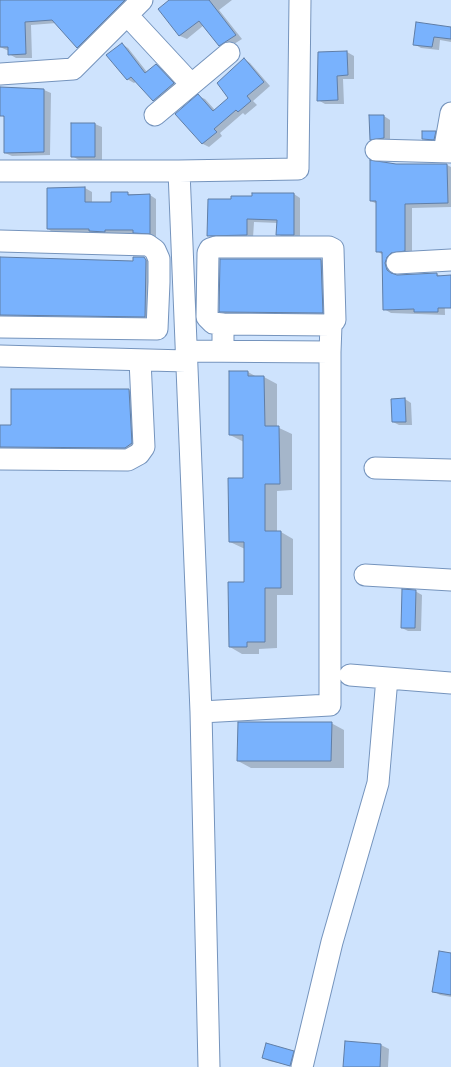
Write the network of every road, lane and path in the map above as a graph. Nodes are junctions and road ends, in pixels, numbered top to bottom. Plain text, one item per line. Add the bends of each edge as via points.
1 (142, 0) edge
2 (300, 0) edge
3 (127, 15) junction
4 (229, 53) dead end
5 (0, 74) edge
6 (191, 84) junction
7 (451, 113) edge
8 (155, 115) dead end
9 (376, 150) dead end
10 (447, 152) edge
11 (0, 171) edge
12 (179, 171) junction
13 (0, 241) edge
14 (451, 260) edge
15 (397, 263) dead end
16 (223, 324) junction
17 (331, 325) junction
18 (0, 327) edge
19 (157, 329) junction
20 (223, 351) junction
21 (330, 352) junction
22 (0, 356) edge
23 (186, 356) junction
24 (146, 365) junction
25 (0, 370) edge
26 (0, 459) edge
27 (375, 468) dead end
28 (451, 470) edge
29 (366, 575) dead end
30 (451, 580) edge
31 (350, 675) dead end
32 (387, 678) junction
33 (451, 683) edge
34 (202, 712) junction
35 (209, 1067) edge
36 (302, 1067) edge

1 - 3 street
2 - 12 street via 298,169
3 - 5 street via 73,69
3 - 6 street
4 - 6 street
6 - 8 street
7 - 10 street
9 - 10 street
11 - 12 street
12 - 23 street
13 - 19 street via 148,246 155,250 159,259
14 - 15 street
16 - 17 street
16 - 17 street via 213,323 207,317 210,249 322,247 333,249 335,320
16 - 20 street
17 - 21 street
18 - 19 street
19 - 24 street
20 - 21 street
20 - 23 street
21 - 34 street via 330,705
22 - 24 street
23 - 24 street
23 - 34 street
24 - 25 street
24 - 26 street via 144,447 139,454 128,460
27 - 28 street
29 - 30 street
31 - 32 street
32 - 33 street
32 - 36 street via 378,783 332,942
34 - 35 street

